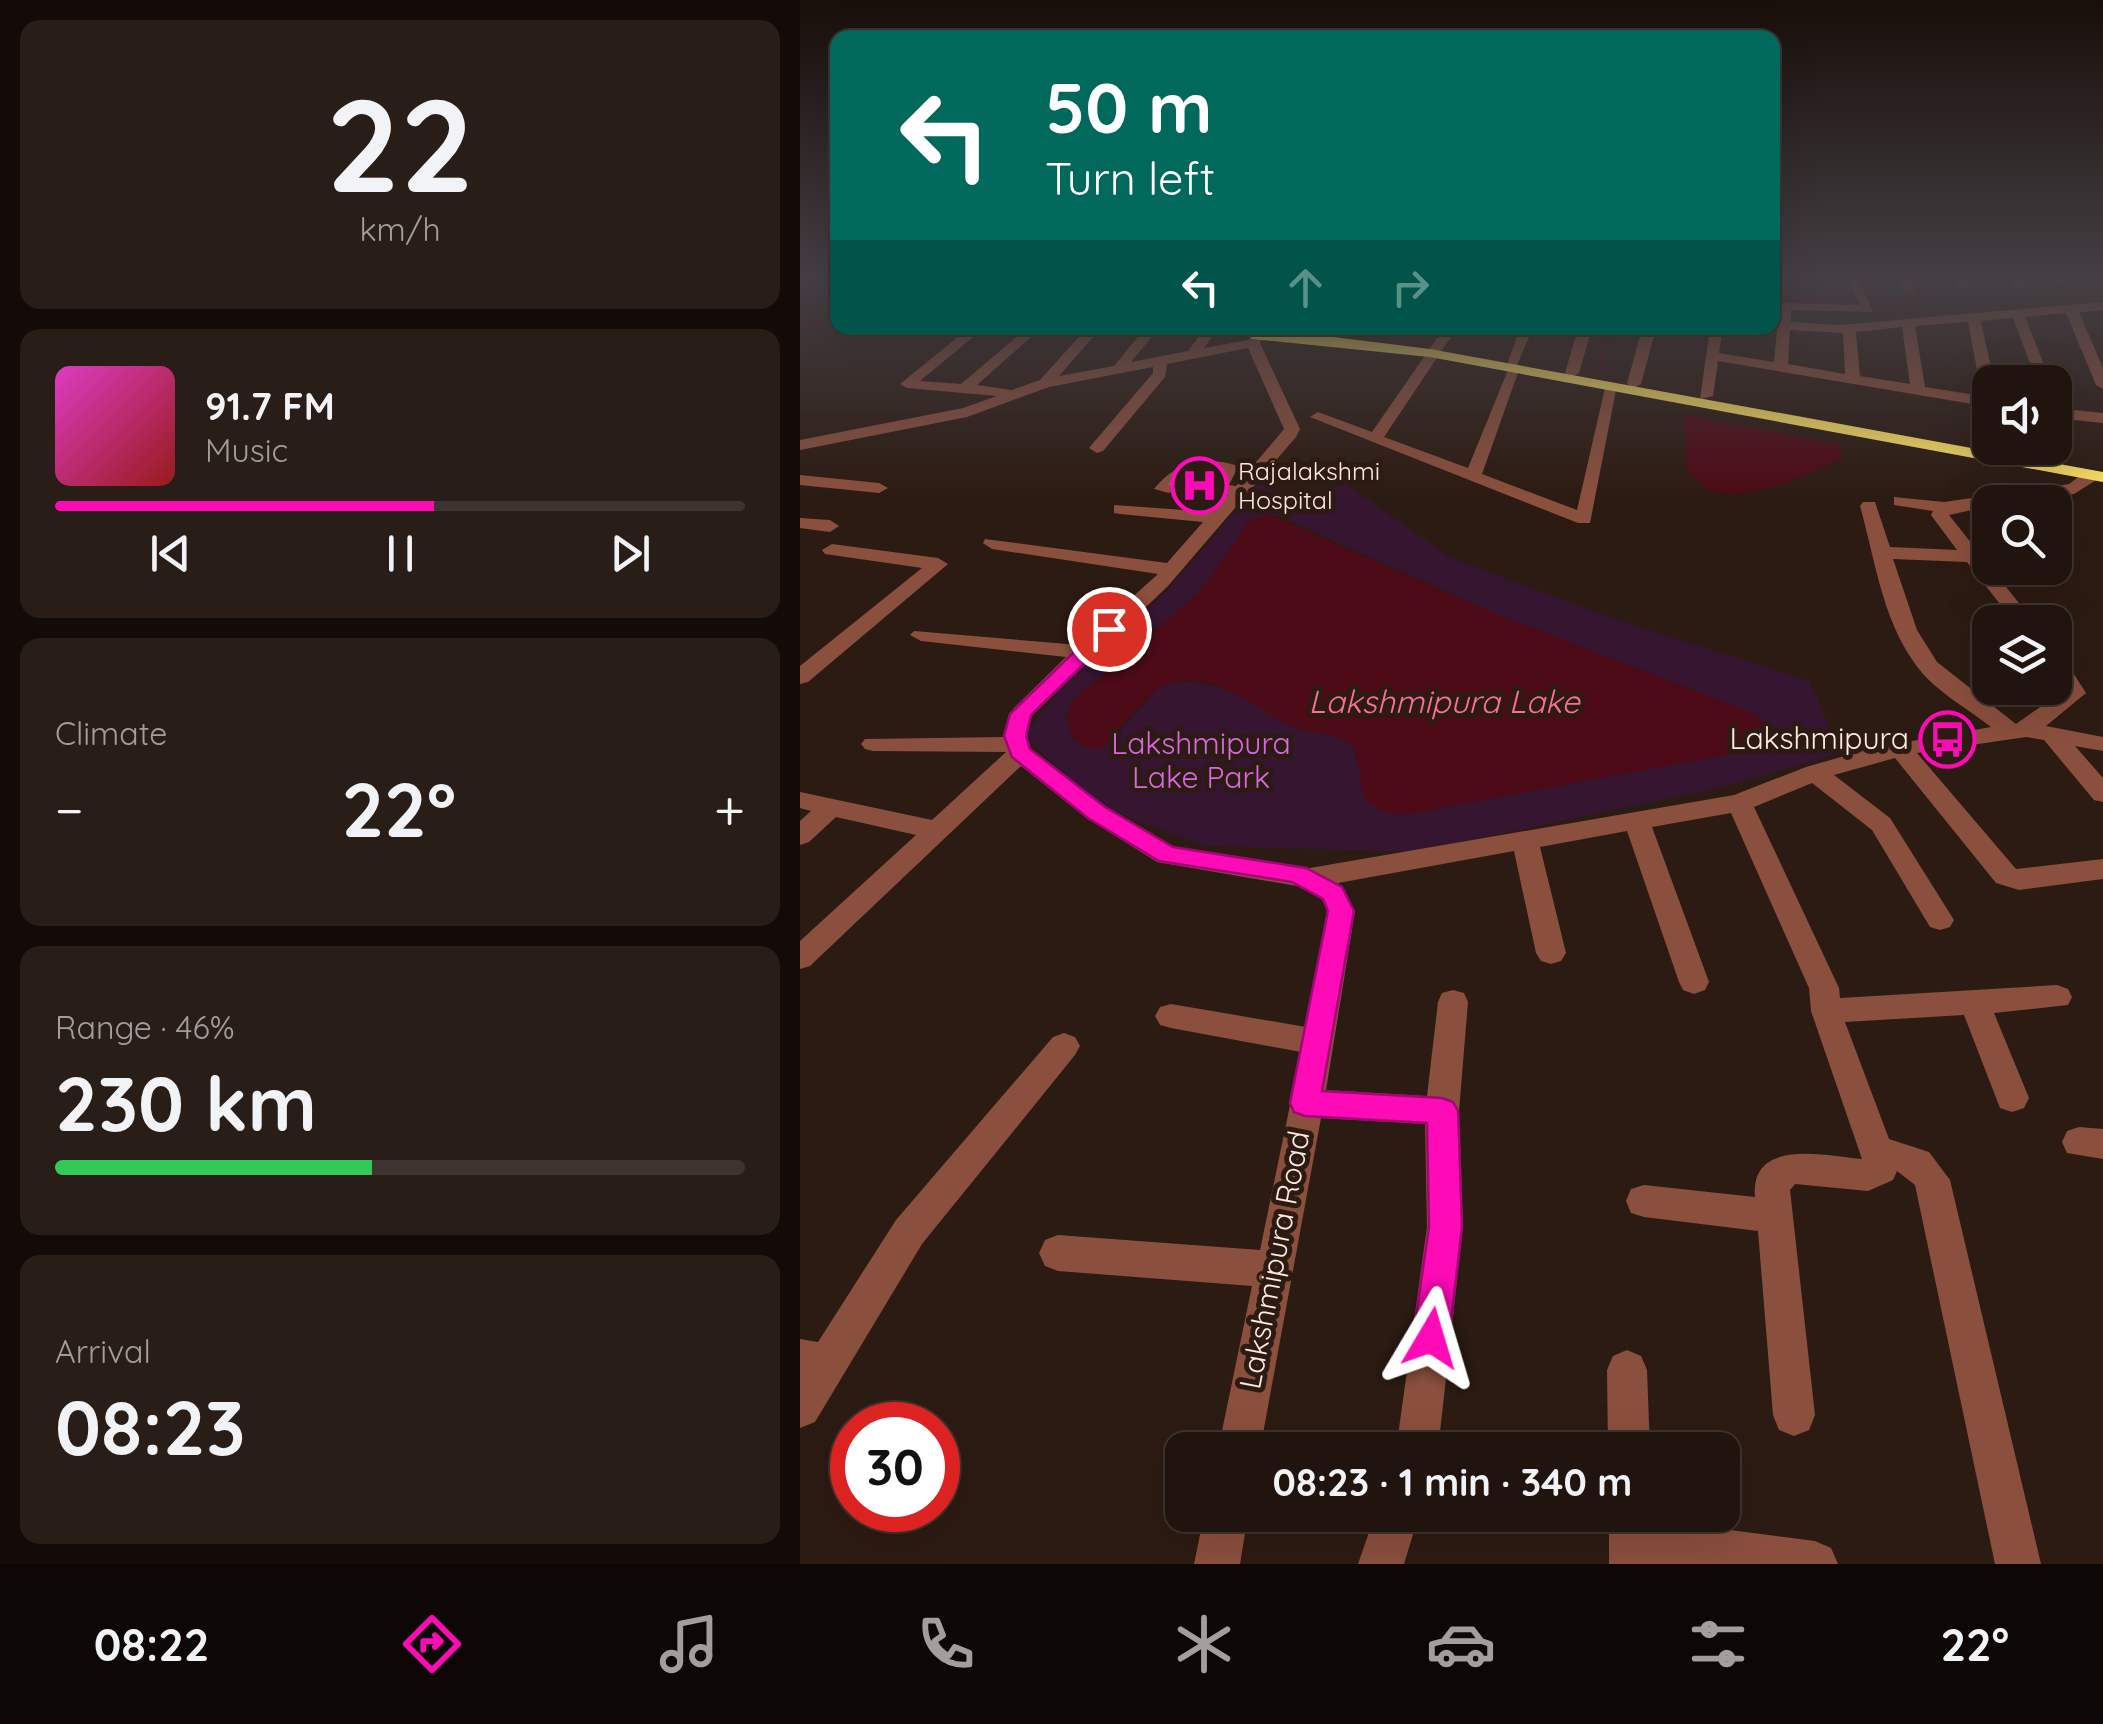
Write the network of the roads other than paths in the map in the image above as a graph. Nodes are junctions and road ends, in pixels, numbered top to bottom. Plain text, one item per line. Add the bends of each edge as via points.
1 (950, 350) edge
2 (1008, 350) edge
3 (1074, 350) edge
4 (1134, 350) edge
5 (1196, 350) edge
6 (1207, 350) edge
7 (1265, 350) edge
8 (1423, 350) edge
9 (1429, 350) edge
10 (1519, 350) edge
11 (1579, 350) edge
12 (1643, 350) edge
13 (1713, 350) edge
14 (1779, 350) edge
15 (1850, 350) edge
16 (1912, 350) edge
17 (2088, 350) edge
18 (1433, 351) junction
19 (1193, 354) junction
20 (1712, 356) junction
21 (1160, 360) junction
22 (1514, 366) junction
23 (1119, 368) junction
24 (1780, 368) junction
25 (1572, 372) junction
26 (1852, 380) junction
27 (1045, 382) junction
28 (1634, 384) junction
29 (2103, 385) edge
30 (1612, 388) junction
31 (962, 390) junction
32 (1918, 390) junction
33 (1011, 392) junction
34 (1705, 396) junction
35 (1972, 399) edge
36 (2072, 415) edge
37 (1318, 417) dead end
38 (2103, 418) edge
39 (1375, 439) junction
40 (1972, 443) edge
41 (800, 445) edge
42 (1097, 448) dead end
43 (2067, 465) edge
44 (2100, 473) edge
45 (1473, 476) junction
46 (803, 483) edge
47 (879, 488) dead end
48 (1164, 489) dead end
49 (1238, 492) junction
50 (1900, 501) dead end
51 (1869, 506) dead end
52 (1944, 506) junction
53 (1120, 509) dead end
54 (1216, 518) junction
55 (800, 523) edge
56 (830, 526) dead end
57 (992, 543) dead end
58 (832, 550) dead end
59 (1885, 554) junction
60 (1971, 556) junction
61 (1171, 570) junction
62 (2010, 605) edge
63 (921, 635) dead end
64 (1083, 652) junction
65 (800, 677) edge
66 (2061, 705) edge
67 (2029, 732) junction
68 (873, 744) dead end
69 (2103, 744) edge
70 (1019, 749) junction
71 (1901, 749) junction
72 (1814, 773) junction
73 (2103, 794) edge
74 (800, 800) edge
75 (1740, 803) junction
76 (830, 808) junction
77 (1636, 819) junction
78 (935, 830) junction
79 (800, 836) edge
80 (1524, 841) junction
81 (2103, 869) edge
82 (1310, 878) junction
83 (1940, 920) dead end
84 (1551, 953) dead end
85 (800, 958) edge
86 (1694, 982) dead end
87 (2057, 997) dead end
88 (1454, 1002) dead end
89 (1975, 1004) junction
90 (1826, 1011) junction
91 (1171, 1016) dead end
92 (1319, 1042) junction
93 (1064, 1046) dead end
94 (2012, 1098) dead end
95 (1305, 1103) junction
96 (1442, 1111) junction
97 (1880, 1154) junction
98 (1644, 1201) dead end
99 (1776, 1216) junction
100 (1058, 1253) dead end
101 (1273, 1269) junction
102 (813, 1362) edge
103 (1627, 1370) dead end
104 (800, 1408) edge
105 (1794, 1414) dead end
106 (1242, 1432) edge
107 (1418, 1432) edge
108 (1629, 1432) edge
109 (1223, 1532) edge
110 (1391, 1532) edge
111 (1632, 1539) edge
112 (1217, 1564) edge
113 (1381, 1564) edge
114 (1815, 1564) edge
115 (2018, 1564) edge

1 - 31 street via 907,384
2 - 31 street
3 - 27 street
4 - 23 street
5 - 19 street
6 - 19 street
7 - 49 street via 1286,390 1292,429
8 - 18 main road
9 - 18 main road
10 - 22 street
11 - 25 street
12 - 28 street
13 - 20 street
14 - 24 street
15 - 26 street
16 - 32 street
17 - 29 street
18 - 22 main road
18 - 39 street
19 - 21 street
20 - 24 street
20 - 34 street
21 - 23 street
21 - 42 street via 1160,374
22 - 25 main road
22 - 30 main road
22 - 45 street
23 - 27 street
24 - 26 street
25 - 28 main road
26 - 32 street
27 - 33 street
28 - 34 main road
30 - 44 main road
30 - 45 street via 1584,518
31 - 33 street
32 - 35 street
33 - 41 street via 967,412
34 - 40 main road
36 - 38 street
37 - 39 street
39 - 45 street
43 - 44 main road
44 - 52 street via 2074,489
46 - 47 street
48 - 49 street via 1180,472 1207,465 1229,469 1218,488
49 - 54 street
50 - 52 street
51 - 59 street
52 - 60 street via 1940,515
53 - 54 street
54 - 61 street
55 - 56 street
57 - 61 street
58 - 65 street via 938,564
59 - 60 street
59 - 67 street via 1898,613 1929,666 1956,692
60 - 62 street
61 - 64 street
63 - 64 street
64 - 70 street via 1021,714
66 - 67 street
67 - 69 street
67 - 71 street
67 - 73 street
68 - 70 street
70 - 78 street
70 - 82 street via 1096,812 1167,855
71 - 72 street
71 - 81 street via 2006,876
72 - 75 street
72 - 83 street via 1880,824
74 - 76 street
75 - 77 street
75 - 90 street via 1807,946
76 - 78 street
76 - 79 street
77 - 80 street
77 - 86 street
78 - 85 street
80 - 82 street
80 - 84 street
82 - 92 street, Lakshmipura Road via 1333,893 1341,911
87 - 89 street
88 - 96 street
89 - 90 street
89 - 94 street
90 - 97 street
91 - 92 street
92 - 95 street, Lakshmipura Road
93 - 102 street via 909,1232
95 - 96 street
95 - 101 street, Lakshmipura Road
96 - 107 street via 1446,1227
97 - 99 street via 1881,1169 1868,1175 1781,1172 1772,1184
97 - 115 street via 1918,1163 1932,1180
98 - 99 street
99 - 105 street
100 - 101 street
101 - 106 street, Lakshmipura Road
102 - 104 street
103 - 108 street
109 - 112 street
110 - 113 street
111 - 114 street

